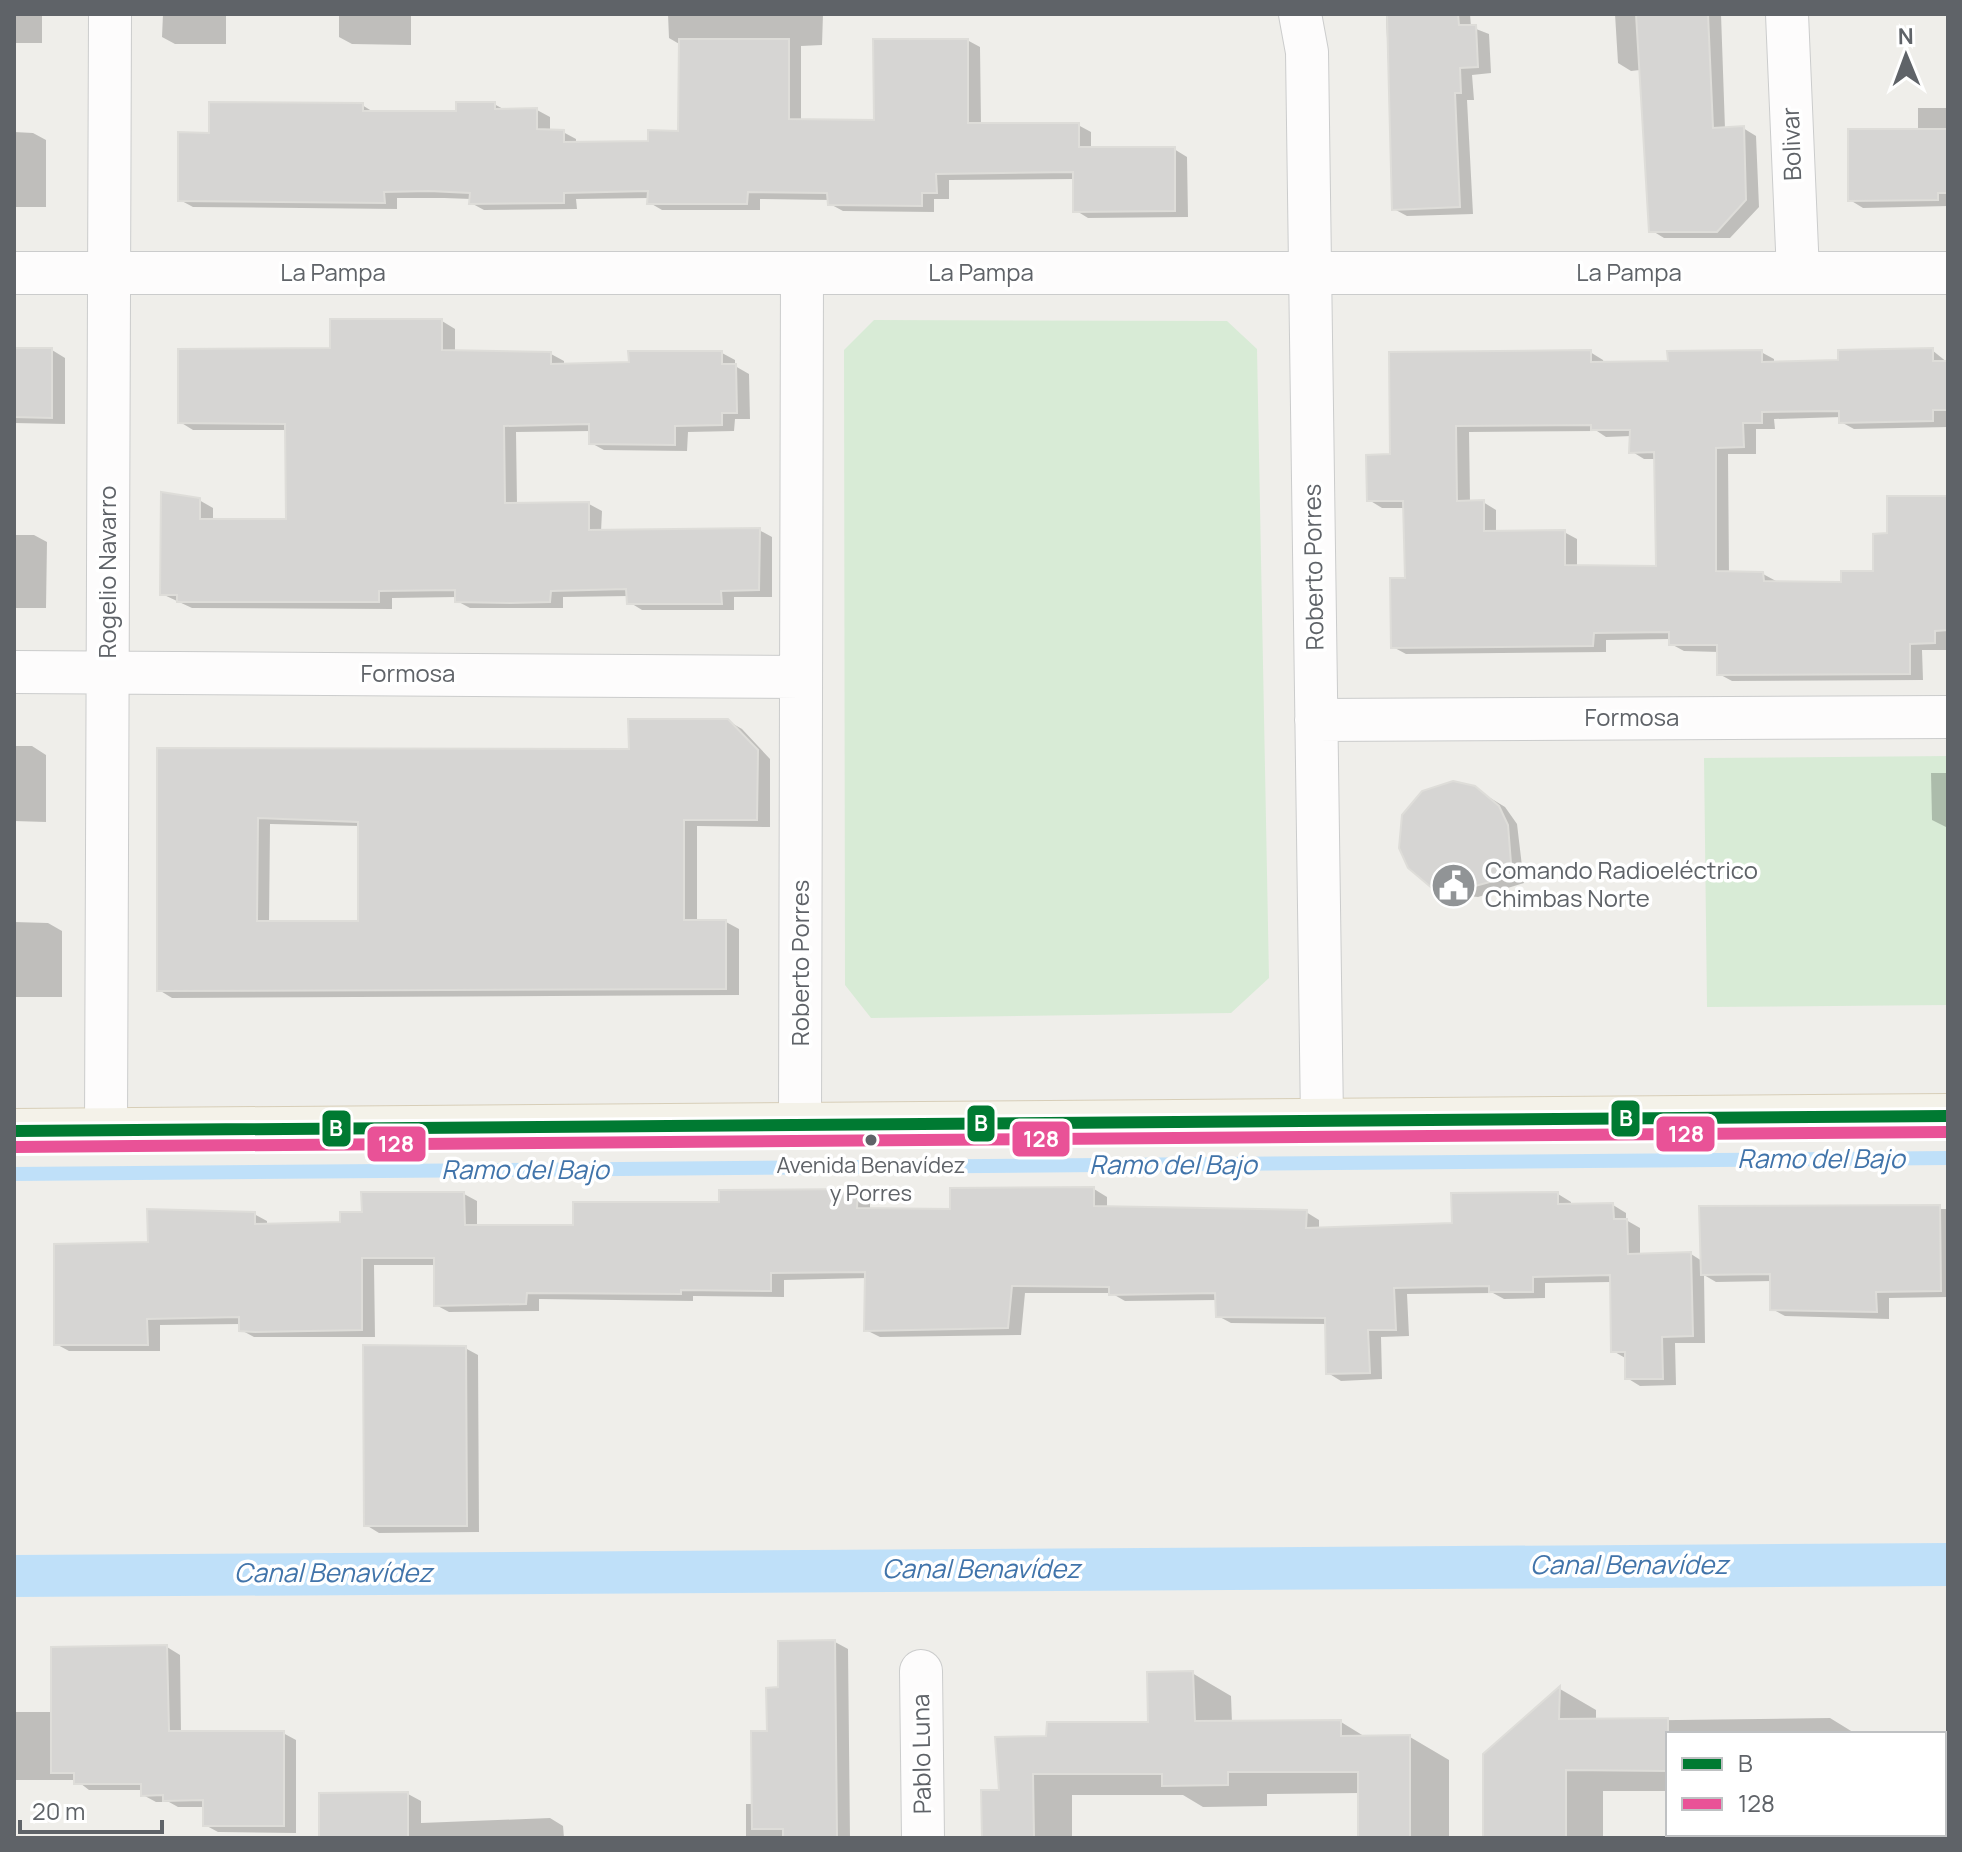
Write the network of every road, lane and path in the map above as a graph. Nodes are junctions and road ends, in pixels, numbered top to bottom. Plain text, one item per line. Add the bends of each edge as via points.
1 (110, 14) edge
2 (1300, 14) edge
3 (1787, 14) edge
4 (14, 273) edge
5 (109, 273) junction
6 (802, 273) junction
7 (1310, 273) junction
8 (1798, 273) junction
9 (1948, 273) edge
10 (14, 672) edge
11 (108, 673) junction
12 (801, 677) junction
13 (1948, 717) edge
14 (1316, 720) junction
15 (1948, 1116) edge
16 (1322, 1120) junction
17 (800, 1125) junction
18 (106, 1130) junction
19 (14, 1131) edge
20 (921, 1671) dead end
21 (923, 1838) edge

1 - 5 street, Rogelio Navarro
2 - 7 street, Roberto Porres via 1307,52
3 - 8 street, Bolivar
4 - 5 street, La Pampa
5 - 6 street, La Pampa
5 - 11 street, Rogelio Navarro
6 - 7 street, La Pampa
6 - 12 street, Roberto Porres
7 - 8 street, La Pampa
7 - 14 street, Roberto Porres
8 - 9 street, La Pampa
10 - 11 street, Formosa
11 - 12 street, Formosa
11 - 18 street, Rogelio Navarro
12 - 17 street, Roberto Porres
13 - 14 street, Formosa
14 - 16 street, Roberto Porres
15 - 16 main road
16 - 17 main road
17 - 18 main road
18 - 19 main road
20 - 21 street, Pablo Luna

